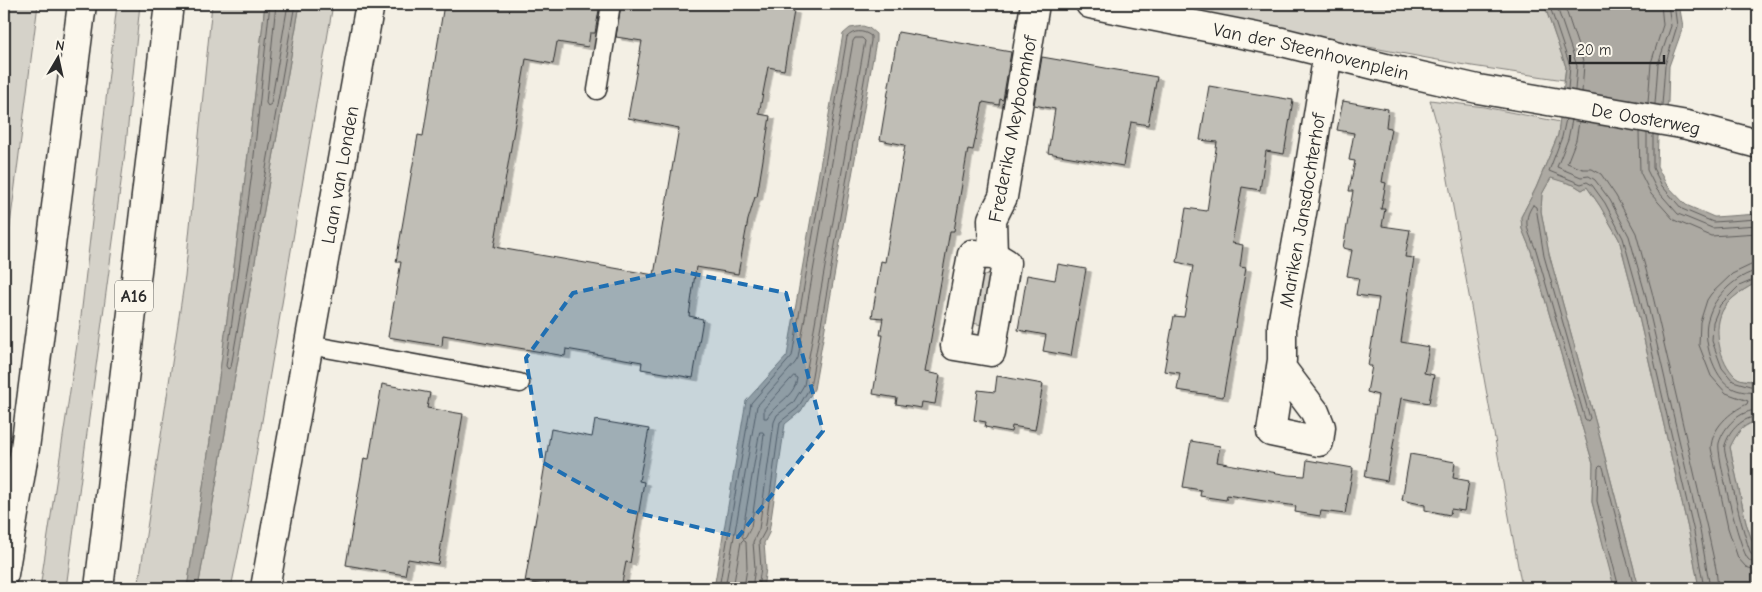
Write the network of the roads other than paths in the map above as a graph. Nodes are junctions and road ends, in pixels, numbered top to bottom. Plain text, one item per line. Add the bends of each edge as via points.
1 (82, 4) edge
2 (169, 4) edge
3 (370, 4) edge
4 (611, 4) edge
5 (1035, 4) edge
6 (1090, 4) edge
7 (1328, 53) junction
8 (597, 90) dead end
9 (1531, 99) joint
10 (1758, 144) edge
11 (992, 255) dead end
12 (308, 346) junction
13 (1281, 367) dead end
14 (520, 383) dead end
15 (4, 574) edge
16 (99, 588) edge
17 (265, 588) edge

1 - 15 main road via 25,448
2 - 16 main road, A16
3 - 12 main road, Laan van Londen
4 - 8 lane
5 - 11 main road, Frederika Meyboomhof via 1003,197 992,218
6 - 7 main road, Van der Steenhovenplein
7 - 9 main road, Van der Steenhovenplein via 1417,76
7 - 13 main road, Mariken Jansdochterhof via 1282,325
9 - 10 main road, De Oosterweg via 1688,125
12 - 14 lane
12 - 17 main road, Laan van Londen

